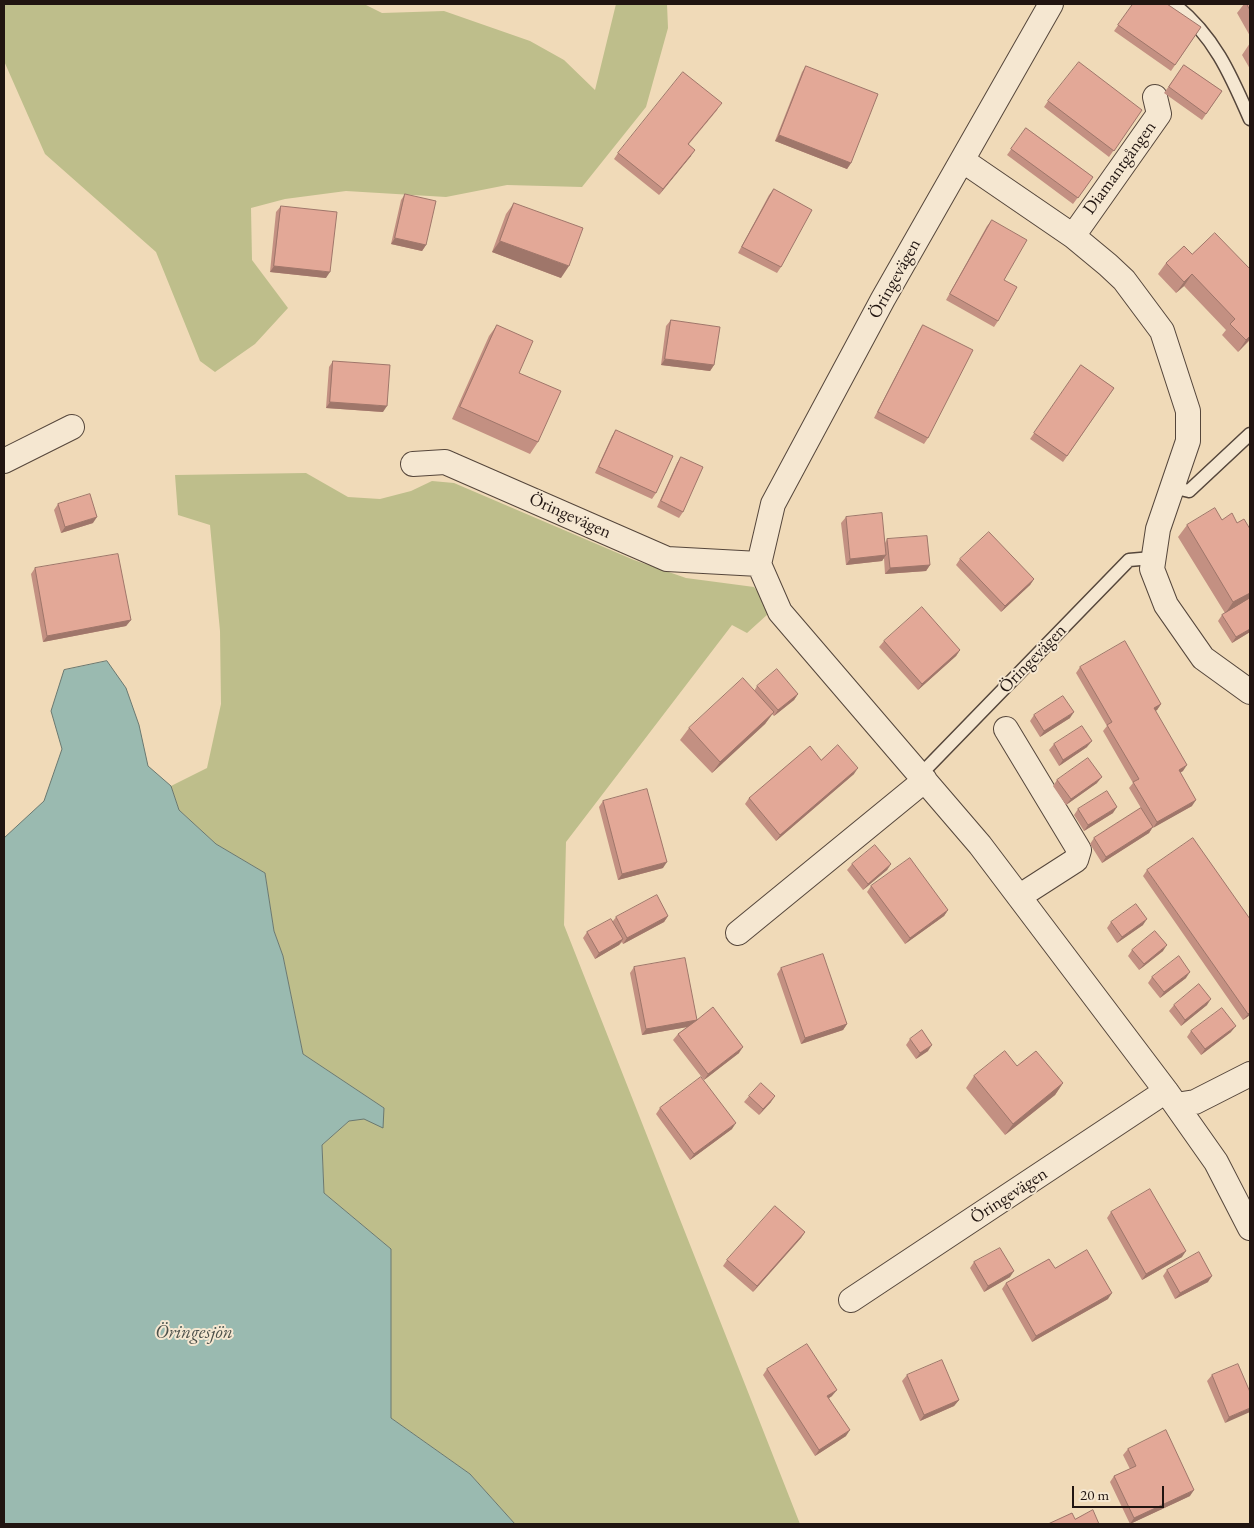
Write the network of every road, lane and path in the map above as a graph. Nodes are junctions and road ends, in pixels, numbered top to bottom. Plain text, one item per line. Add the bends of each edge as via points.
1 (1051, 4) edge
2 (1174, 4) edge
3 (1155, 97) dead end
4 (1250, 119) edge
5 (962, 160) junction
6 (1073, 236) junction
7 (72, 427) dead end
8 (1250, 434) edge
9 (4, 461) edge
10 (414, 464) dead end
11 (1172, 487) junction
12 (1152, 558) junction
13 (759, 564) junction
14 (1250, 692) edge
15 (1006, 729) dead end
16 (923, 777) junction
17 (1020, 896) junction
18 (738, 933) dead end
19 (1250, 1074) edge
20 (1171, 1098) junction
21 (1250, 1228) edge
22 (851, 1300) dead end

1 - 5 street, Öringevägen
2 - 4 lane via 1188,14 1218,51
3 - 6 street, Diamantgången via 1159,114
5 - 6 street
5 - 13 street, Öringevägen via 883,298 773,504
6 - 11 street via 1124,280 1162,331 1188,411 1188,441
7 - 9 street
8 - 11 lane via 1189,491
10 - 13 street, Öringevägen via 446,462 667,558
11 - 12 street
12 - 14 street via 1152,569 1166,605 1203,658
12 - 16 lane, Öringevägen via 1129,560
13 - 16 street via 780,612
15 - 17 street via 1079,850 1076,860
16 - 17 street
16 - 18 street, Öringevägen
17 - 20 street
19 - 20 street, Öringevägen via 1195,1102
20 - 21 street via 1216,1162
20 - 22 street, Öringevägen

